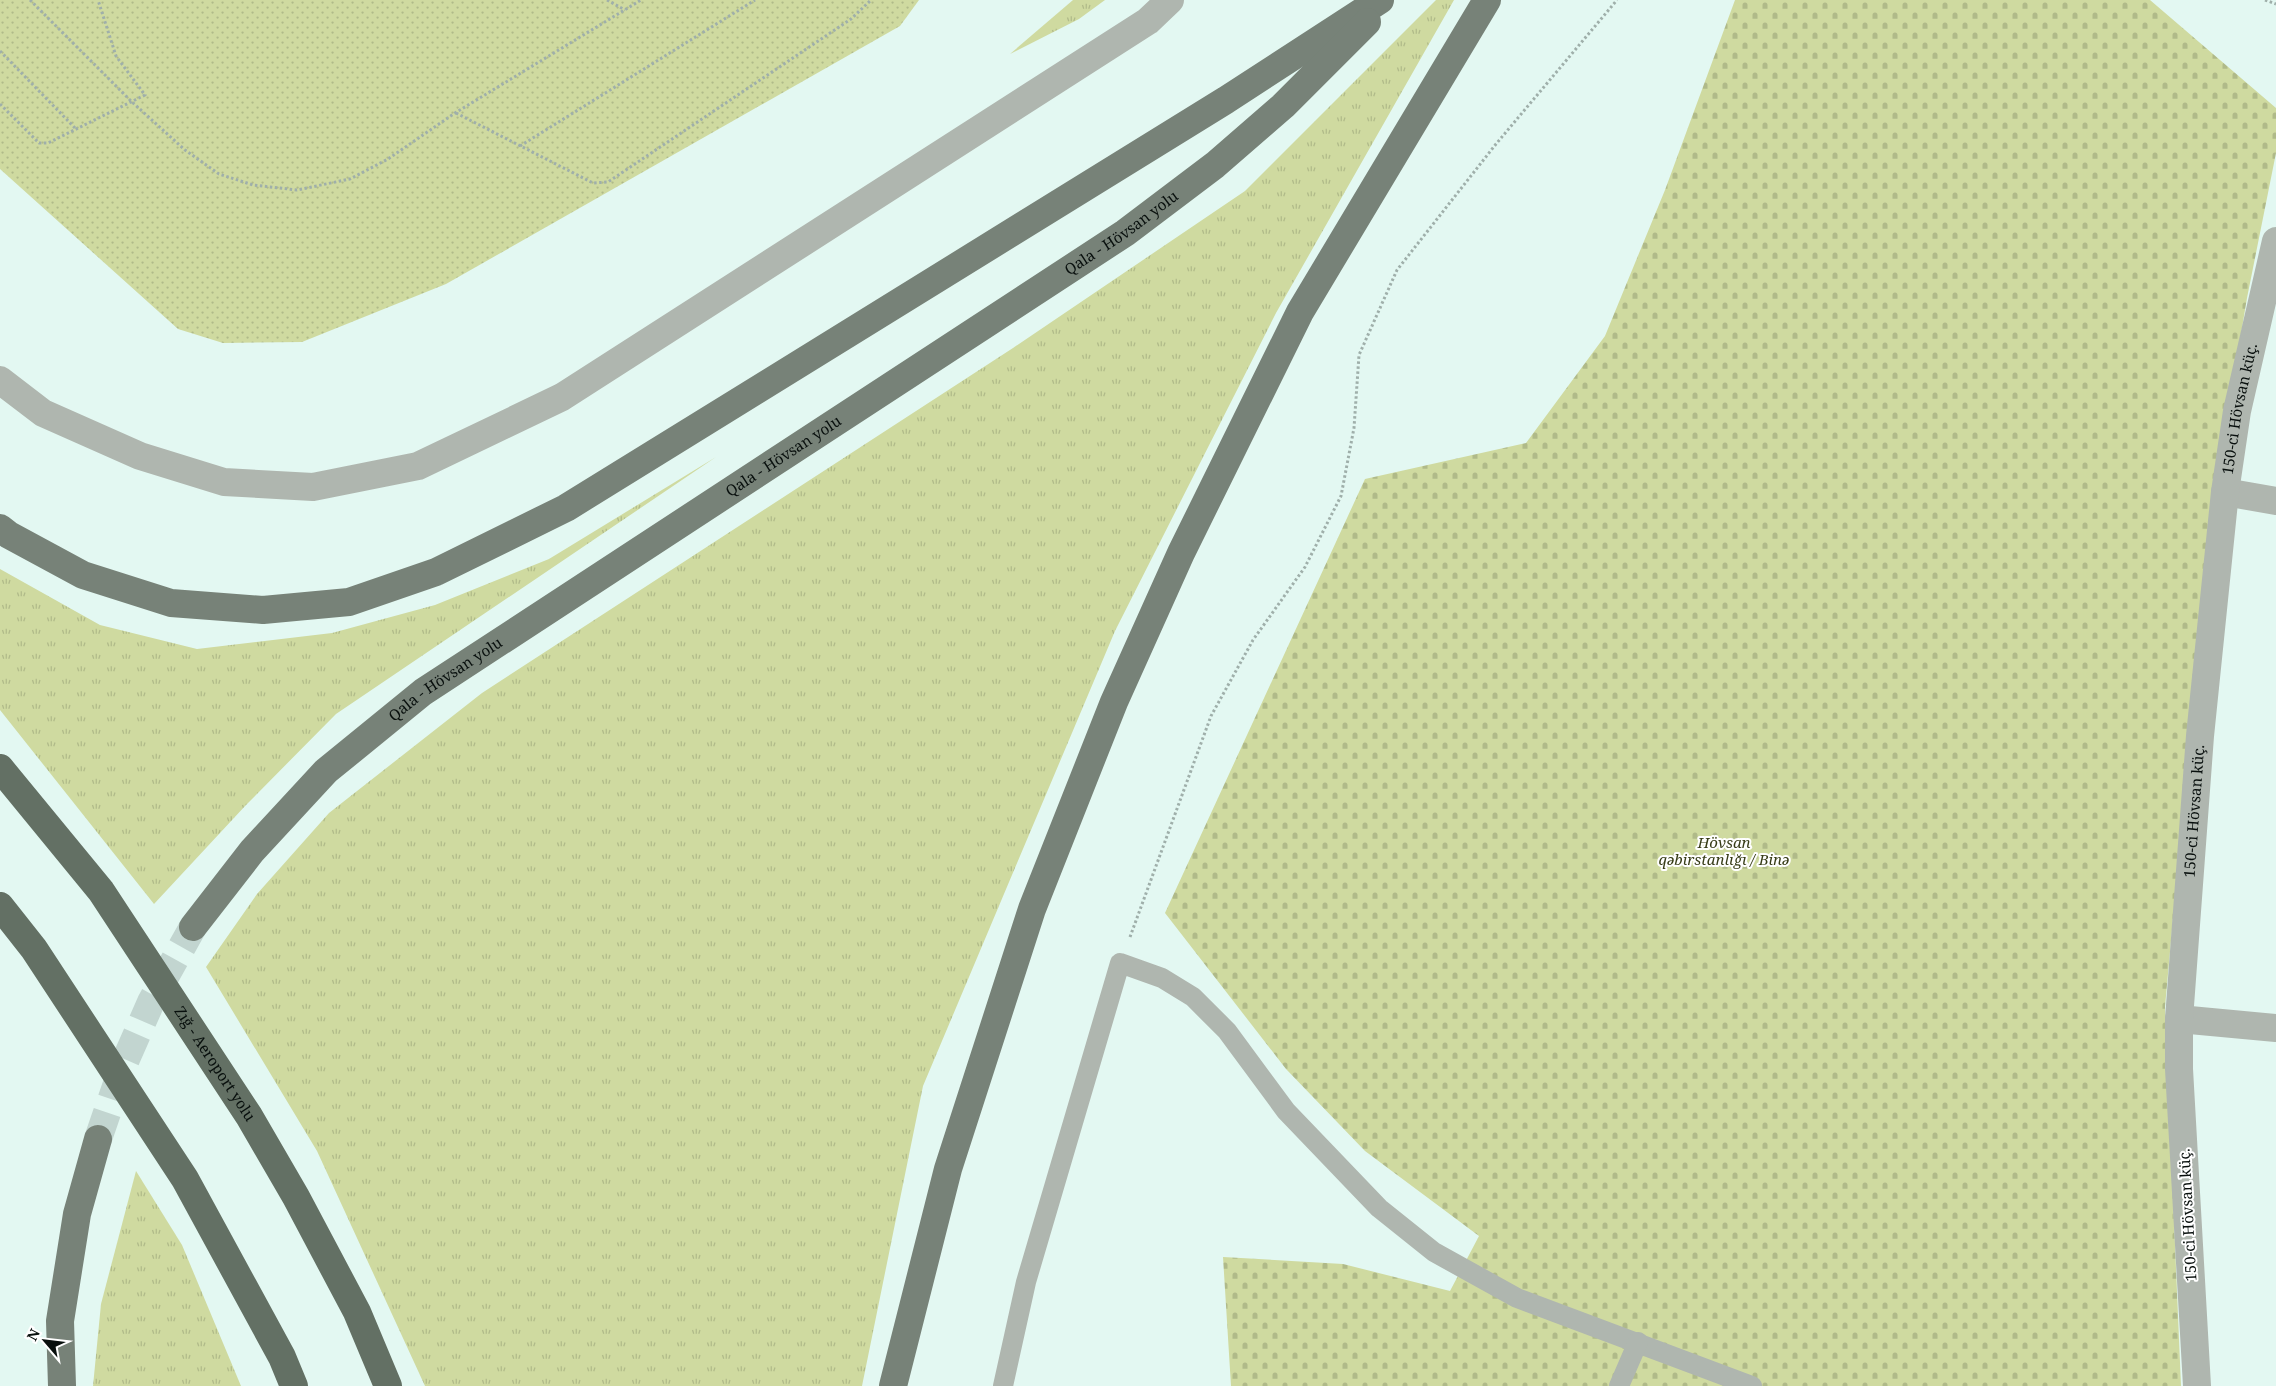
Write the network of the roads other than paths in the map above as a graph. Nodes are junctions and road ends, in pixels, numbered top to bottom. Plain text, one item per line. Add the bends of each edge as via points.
1 (1170, 0) edge
2 (1380, 0) edge
3 (1389, 0) edge
4 (1487, 0) edge
5 (2276, 240) edge
6 (0, 380) edge
7 (2225, 492) junction
8 (2276, 501) edge
9 (0, 528) edge
10 (0, 768) edge
11 (0, 906) edge
12 (193, 927) tunnel mouth
13 (2180, 1018) junction
14 (2276, 1028) edge
15 (98, 1139) tunnel mouth
16 (1638, 1342) junction
17 (62, 1386) edge
18 (294, 1386) edge
19 (388, 1386) edge
20 (893, 1386) edge
21 (1003, 1386) edge
22 (1619, 1386) edge
23 (1752, 1386) edge
24 (2198, 1386) edge

1 - 6 street via 1148,22 562,397 418,466 313,487 224,482 140,456 43,413
2 - 9 main road via 1226,100 566,508 436,572 349,602 263,610 171,603 83,575
3 - 12 main road, Qala - Hövsan yolu via 1283,106 1215,165 1125,233 423,692 326,771 252,851
4 - 20 main road via 1300,312 1181,552 1114,702 1026,928 948,1169
5 - 7 street, 150-ci Hövsan küç. via 2237,411
7 - 8 street
7 - 13 street, 150-ci Hövsan küç. via 2200,736
10 - 19 highway, Zığ - Aeroport yolu via 101,891 250,1116 357,1312
11 - 18 highway via 34,949 185,1179 282,1356
13 - 14 street
13 - 24 street, 150-ci Hövsan küç. via 2179,1069
15 - 17 main road via 77,1214 60,1321
16 - 21 lane via 1517,1298 1434,1252 1378,1208 1286,1111 1227,1031 1193,997 1162,978 1120,964 1026,1282
16 - 22 lane
16 - 23 lane

